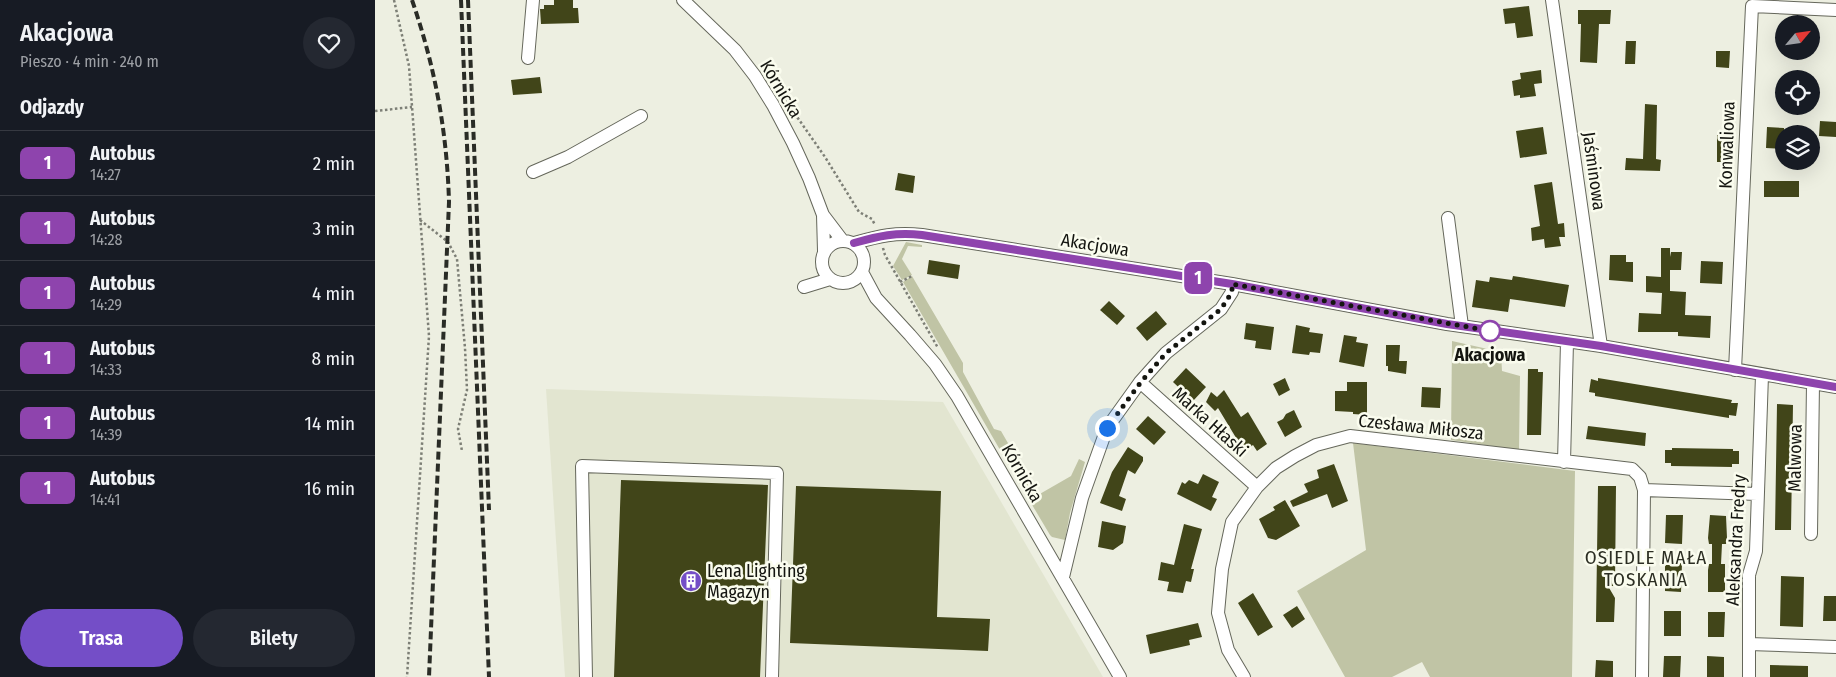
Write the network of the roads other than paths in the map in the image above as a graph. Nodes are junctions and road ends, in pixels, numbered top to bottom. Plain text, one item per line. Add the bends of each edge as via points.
1 (533, 0) edge
2 (683, 0) edge
3 (1552, 0) edge
4 (1752, 3) edge
5 (1836, 10) edge
6 (528, 58) dead end
7 (641, 116) dead end
8 (533, 172) dead end
9 (823, 215) junction
10 (1449, 218) dead end
11 (881, 236) junction
12 (848, 242) junction
13 (824, 251) junction
14 (864, 256) junction
15 (822, 267) junction
16 (862, 272) junction
17 (830, 279) junction
18 (849, 283) junction
19 (1232, 284) junction
20 (876, 298) junction
21 (1462, 326) junction
22 (1567, 342) junction
23 (1601, 346) junction
24 (1735, 370) junction
25 (1762, 375) junction
26 (1141, 382) junction
27 (1813, 383) junction
28 (1836, 387) edge
29 (1564, 462) junction
30 (1257, 487) junction
31 (1644, 490) junction
32 (1757, 494) junction
33 (1811, 534) dead end
34 (1063, 577) junction
35 (1749, 644) junction
36 (1836, 647) edge
37 (587, 677) edge
38 (772, 677) edge
39 (1120, 677) edge
40 (1244, 677) edge
41 (1642, 677) edge
42 (1749, 677) edge

1 - 6 street
2 - 9 street, Kórnicka via 735,50 755,76 793,142
3 - 23 street, Jaśminowa
4 - 5 street, Konwaliowa
4 - 24 street, Konwaliowa
7 - 8 street via 568,157
9 - 12 street
9 - 13 street
10 - 21 street
11 - 12 street, Akacjowa
11 - 14 street
11 - 19 street, Akacjowa via 901,233 922,235
12 - 13 street via 829,245
12 - 14 street via 860,249
13 - 15 street
14 - 16 street
15 - 17 street
15 - 17 street via 804,287
16 - 18 street
16 - 20 street
17 - 18 street
18 - 20 street
19 - 21 street, Akacjowa
19 - 26 street via 1232,292 1221,309 1166,353
20 - 34 street, Kórnicka via 923,349 957,396
21 - 22 street, Akacjowa
22 - 23 street, Akacjowa
22 - 29 street
23 - 24 street, Akacjowa
24 - 25 street, Akacjowa
25 - 27 street, Akacjowa
25 - 32 street, Aleksandra Fredry
26 - 30 street, Marka Hłaski
26 - 34 street via 1107,428 1082,498
27 - 28 street, Akacjowa
27 - 33 street, Malwowa
29 - 30 street, Czesława Miłosza via 1350,436 1316,445 1295,456
29 - 31 street, Czesława Miłosza via 1632,470 1640,477
30 - 40 street, Czesława Miłosza via 1232,522 1222,569 1218,613 1228,650
31 - 32 street
31 - 41 street
32 - 35 street, Aleksandra Fredry via 1756,551 1749,575
34 - 39 street, Kórnicka
35 - 36 street
35 - 42 street, Aleksandra Fredry
37 - 38 street via 582,466 777,473

